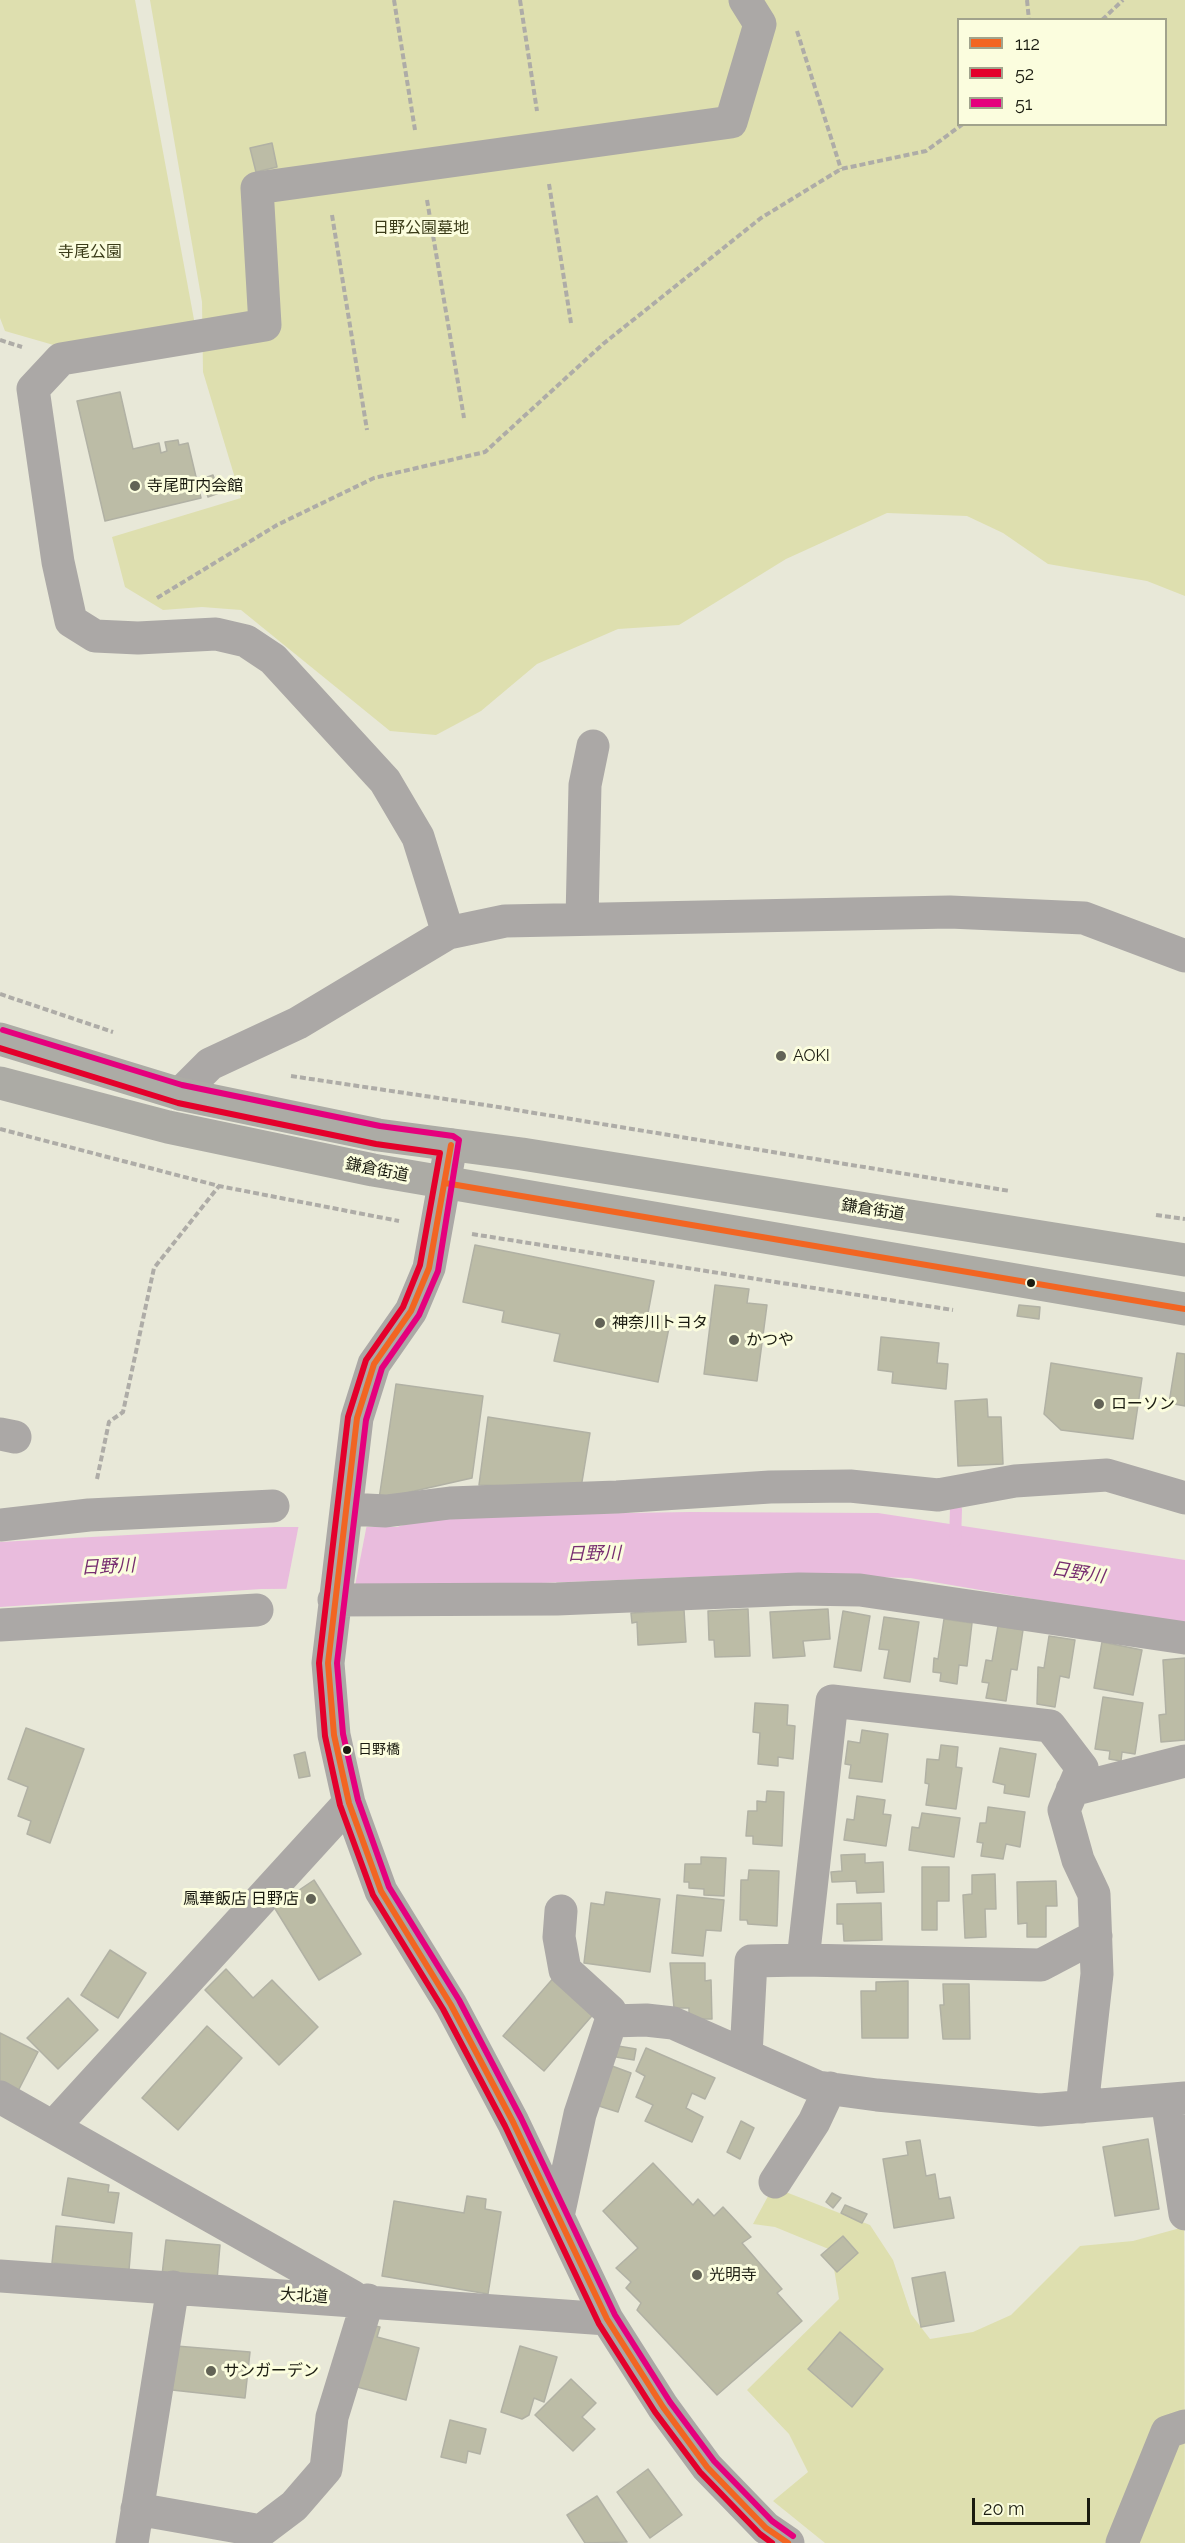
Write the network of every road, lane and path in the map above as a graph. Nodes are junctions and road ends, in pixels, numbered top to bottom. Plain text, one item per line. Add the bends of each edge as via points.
1 (394, 0) edge
2 (1027, 0) edge
3 (1123, 0) edge
4 (753, 12) edge
5 (1029, 18) edge
6 (1104, 18) edge
7 (960, 126) edge
8 (421, 165) junction
9 (841, 169) junction
10 (326, 178) junction
11 (464, 418) dead end
12 (367, 430) dead end
13 (156, 599) dead end
14 (593, 746) dead end
15 (582, 919) junction
16 (448, 933) junction
17 (1185, 956) edge
18 (0, 994) edge
19 (116, 1033) dead end
20 (0, 1039) edge
21 (280, 1074) dead end
22 (0, 1083) edge
23 (180, 1094) junction
24 (0, 1130) edge
25 (451, 1145) junction
26 (446, 1182) junction
27 (219, 1186) junction
28 (1022, 1193) dead end
29 (1150, 1214) dead end
30 (1185, 1219) edge
31 (437, 1228) junction
32 (1185, 1260) edge
33 (1185, 1310) edge
34 (960, 1311) dead end
35 (1185, 1498) edge
36 (273, 1506) dead end
37 (89, 1515) junction
38 (346, 1516) junction
39 (0, 1525) edge
40 (335, 1592) junction
41 (257, 1610) dead end
42 (0, 1625) edge
43 (1185, 1638) edge
44 (1185, 1761) edge
45 (1072, 1790) junction
46 (349, 1803) junction
47 (561, 1911) dead end
48 (1096, 1936) junction
49 (803, 1960) junction
50 (611, 2021) junction
51 (746, 2055) junction
52 (830, 2088) junction
53 (0, 2097) edge
54 (1176, 2099) edge
55 (1083, 2107) junction
56 (54, 2126) junction
57 (775, 2182) dead end
58 (1185, 2214) edge
59 (558, 2216) junction
60 (0, 2276) edge
61 (173, 2287) junction
62 (363, 2300) junction
63 (607, 2319) junction
64 (1185, 2426) edge
65 (137, 2509) junction
66 (766, 2538) edge
67 (132, 2543) edge
68 (1122, 2543) edge

1 - 8 path
2 - 5 path
3 - 6 path
4 - 8 street via 731,122
4 - 9 path via 798,32
7 - 9 path via 926,151
8 - 10 street
8 - 11 path
9 - 13 path via 743,232 603,344 484,452 374,478 278,525
10 - 12 path
10 - 16 street via 257,188 265,325 61,359 33,389 58,562 71,621 95,636 216,634 246,641 273,659 385,781 418,837
14 - 15 street via 585,785
15 - 16 street via 505,921
15 - 17 street via 950,912 1084,918
16 - 23 street via 298,1023 210,1064
18 - 19 path
20 - 23 main road, 鎌倉街道
21 - 28 path
22 - 26 main road, 鎌倉街道 via 168,1127
23 - 25 main road, 鎌倉街道 via 378,1135
24 - 27 path
25 - 26 street
25 - 32 main road, 鎌倉街道
26 - 31 street
26 - 33 main road, 鎌倉街道
27 - 31 path
27 - 37 path via 154,1268 123,1412 109,1422
29 - 30 path
31 - 34 path
31 - 38 street via 429,1268 411,1311 374,1364 360,1407
35 - 38 street via 1107,1475 1015,1481 938,1495 850,1486 770,1487 450,1503
36 - 37 street
37 - 39 street
38 - 40 street
40 - 43 street via 557,1599 799,1588 860,1590
40 - 46 street via 328,1663 334,1735
41 - 42 street
44 - 45 street
45 - 48 street via 1064,1810 1078,1860 1094,1894
45 - 49 street via 1082,1768 1050,1726 832,1701
46 - 56 street
46 - 59 street via 381,1891 451,2005
47 - 50 street via 559,1937 565,1970 610,2010
48 - 49 street via 1041,1965
48 - 55 street via 1097,1974
49 - 51 street via 751,1961
50 - 51 street via 673,2024
50 - 59 street via 580,2114
51 - 52 street via 818,2087
52 - 55 street via 1040,2110
52 - 57 street via 814,2122
53 - 56 street
54 - 55 street
54 - 58 street
56 - 62 street
59 - 63 street
60 - 61 street, 大北道
61 - 62 street, 大北道
61 - 65 street
62 - 63 street, 大北道
62 - 65 street via 332,2417 326,2469 294,2506 261,2531
63 - 66 street via 706,2467
64 - 68 street via 1167,2432
65 - 67 street

